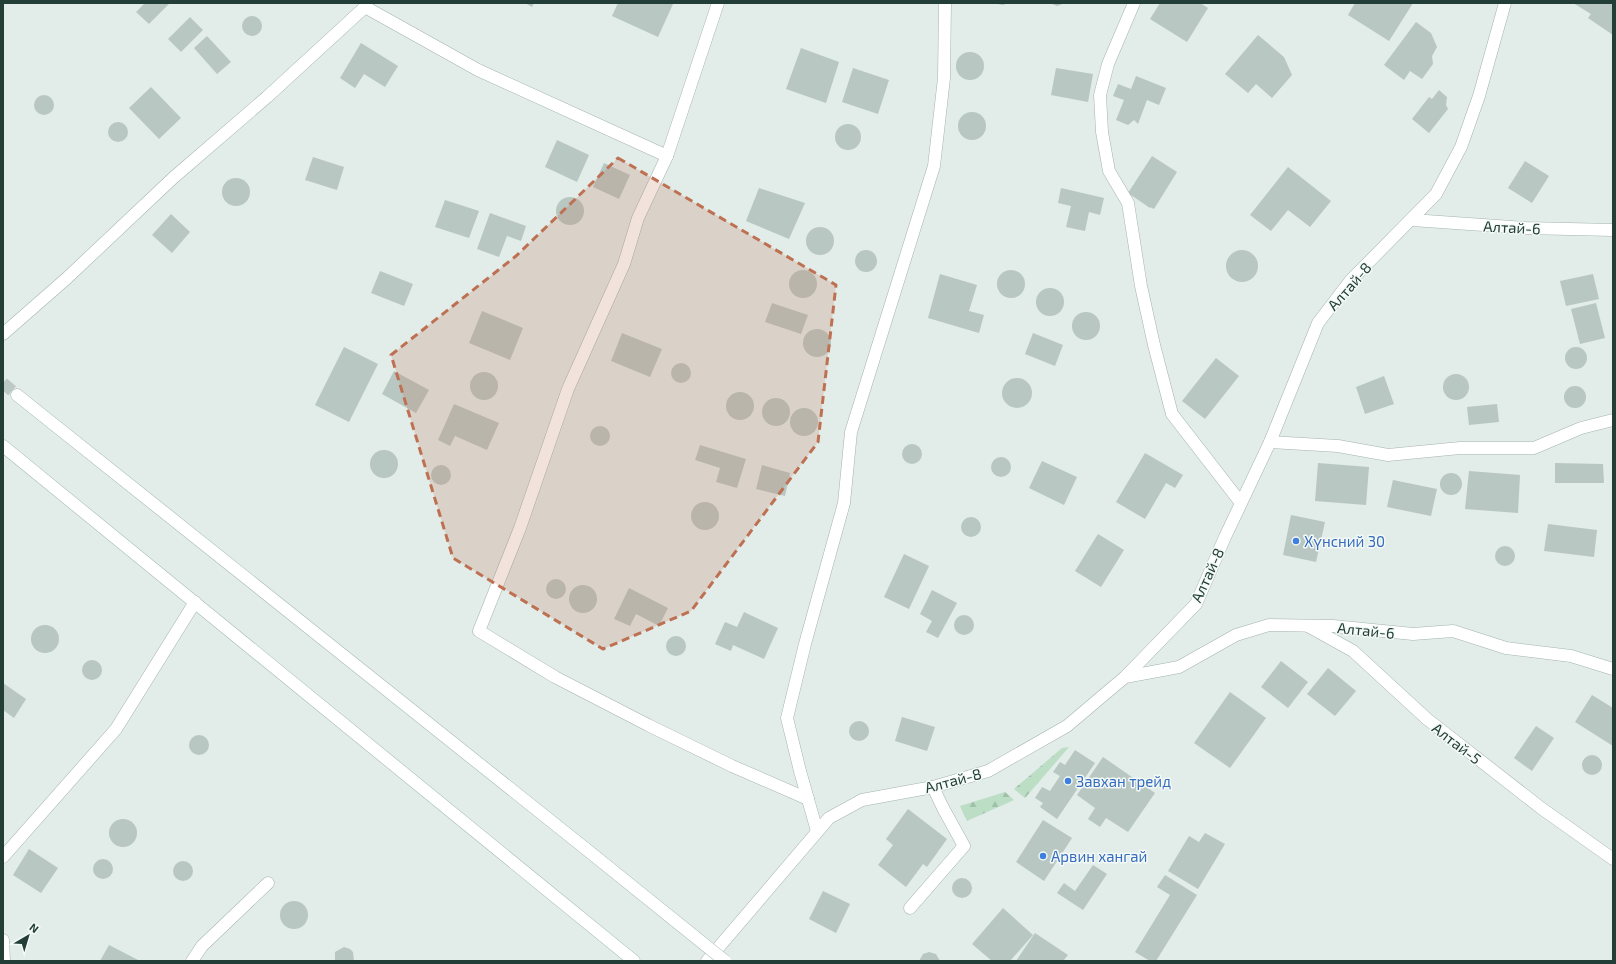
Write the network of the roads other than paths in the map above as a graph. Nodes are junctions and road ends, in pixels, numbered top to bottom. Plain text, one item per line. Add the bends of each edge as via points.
1 (718, 3) edge
2 (945, 3) edge
3 (1134, 3) edge
4 (1505, 3) edge
5 (366, 5) edge
6 (667, 156) junction
7 (1412, 220) junction
8 (1613, 230) edge
9 (3, 334) edge
10 (17, 395) tunnel mouth
11 (1613, 420) edge
12 (1270, 442) junction
13 (3, 446) edge
14 (1241, 503) junction
15 (195, 602) junction
16 (1305, 624) junction
17 (1613, 669) edge
18 (1125, 677) junction
19 (933, 787) junction
20 (808, 799) junction
21 (817, 831) junction
22 (3, 857) edge
23 (1613, 859) edge
24 (268, 883) dead end
25 (910, 908) dead end
26 (3, 940) edge
27 (4, 961) edge
28 (192, 961) edge
29 (634, 961) edge
30 (707, 961) edge
31 (725, 961) edge

1 - 6 street
2 - 20 street via 944,78 934,166 851,432 844,503 787,718
3 - 14 street via 1108,64 1100,95 1102,132 1109,171 1128,203 1148,316 1172,414
4 - 7 street, Алтай-8 via 1479,96 1461,147 1436,194
5 - 6 street via 478,70
5 - 9 street via 267,97 172,178 67,278
6 - 20 street via 638,218 624,264 568,389 520,528 479,631 555,677 648,725
7 - 8 street, Алтай-6 via 1526,228
7 - 12 street, Алтай-8 via 1351,280 1318,323
10 - 31 street, bridge
11 - 12 street via 1582,428 1534,448 1460,448 1388,455 1338,446
12 - 14 street, Алтай-8
13 - 15 street
14 - 18 street, Алтай-8 via 1196,604
15 - 22 street via 116,729
15 - 29 street
16 - 17 street, Алтай-6 via 1413,634 1453,631 1506,648 1571,656
16 - 18 street, Алтай-6 via 1269,625 1236,635 1180,667
16 - 23 street, Алтай-5 via 1352,651 1427,719 1541,808
18 - 19 street, Алтай-8 via 1067,726 988,771
19 - 21 street, Алтай-8 via 862,800 829,818
19 - 25 street via 964,846
20 - 21 street
21 - 30 street, Алтай-8
24 - 28 street via 202,946
26 - 27 street

